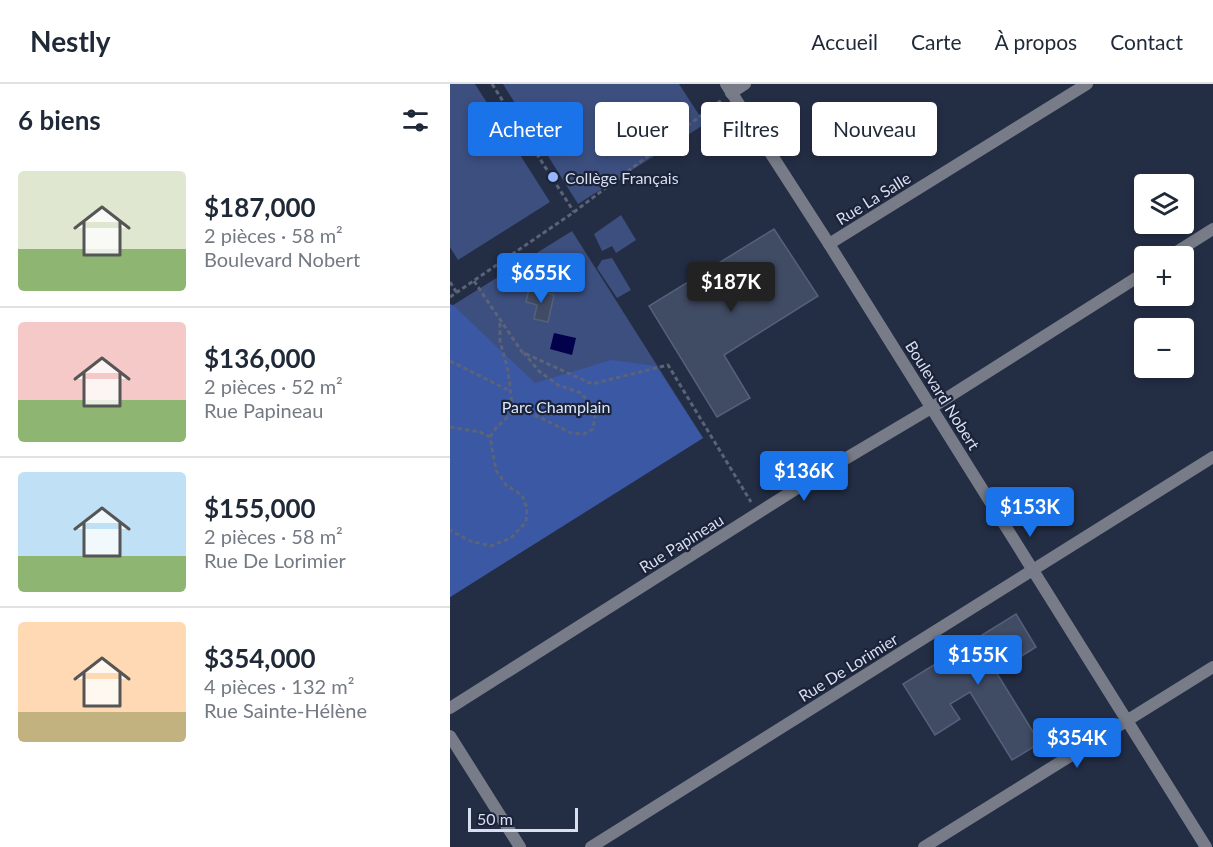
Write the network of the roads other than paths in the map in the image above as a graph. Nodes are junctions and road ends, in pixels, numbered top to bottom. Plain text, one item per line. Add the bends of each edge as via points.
1 (745, 84) edge
2 (1088, 84) edge
3 (729, 88) edge
4 (1213, 229) edge
5 (829, 244) junction
6 (1186, 246) edge
7 (1134, 279) edge
8 (931, 408) junction
9 (1213, 457) edge
10 (1033, 571) junction
11 (1213, 667) edge
12 (450, 708) edge
13 (1127, 720) junction
14 (450, 736) edge
15 (520, 847) edge
16 (591, 847) edge
17 (924, 847) edge
18 (1206, 847) edge

1 - 3 street
2 - 5 street, Rue La Salle
3 - 5 street, Boulevard Nobert
4 - 6 street
5 - 8 street, Boulevard Nobert
7 - 8 street, Rue Papineau
8 - 10 street, Boulevard Nobert
8 - 12 street, Rue Papineau
9 - 10 street, Rue De Lorimier
10 - 13 street, Boulevard Nobert
10 - 16 street, Rue De Lorimier
11 - 13 street
13 - 17 street
13 - 18 street, Boulevard Nobert
14 - 15 street

